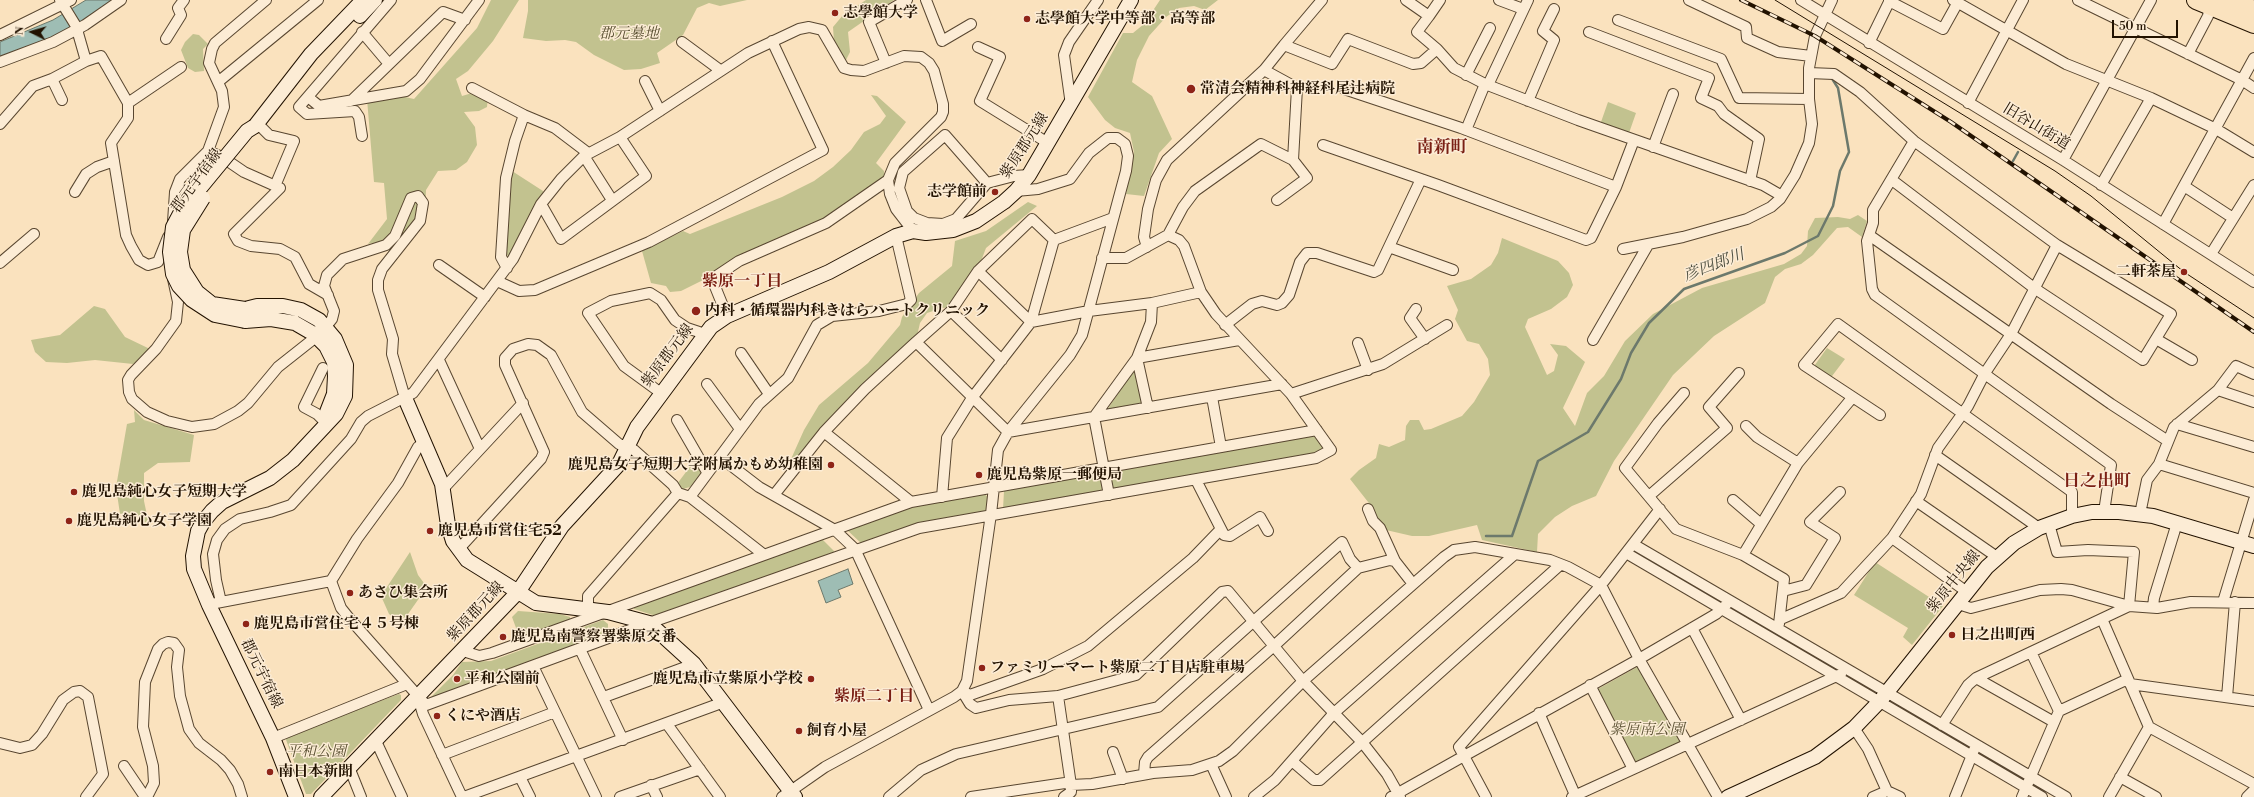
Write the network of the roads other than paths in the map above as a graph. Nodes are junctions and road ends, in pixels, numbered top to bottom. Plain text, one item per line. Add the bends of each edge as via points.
1 (121, 0) edge
2 (184, 0) edge
3 (266, 0) edge
4 (318, 0) edge
5 (351, 0) edge
6 (363, 0) edge
7 (375, 0) edge
8 (391, 0) edge
9 (479, 0) edge
10 (907, 0) edge
11 (926, 0) edge
12 (1098, 0) edge
13 (1131, 0) edge
14 (1322, 0) edge
15 (1406, 0) edge
16 (1440, 0) edge
17 (1499, 0) edge
18 (1690, 0) edge
19 (1801, 0) edge
20 (1832, 0) edge
21 (2023, 0) edge
22 (2078, 0) edge
23 (2151, 0) edge
24 (2229, 0) edge
25 (1890, 1) edge
26 (1955, 1) edge
27 (2202, 1) edge
28 (65, 3) edge
29 (1526, 5) edge
30 (1554, 9) dead end
31 (2254, 10) edge
32 (1825, 15) junction
33 (1429, 16) junction
34 (465, 20) junction
35 (1618, 20) dead end
36 (971, 24) dead end
37 (2254, 24) edge
38 (77, 28) junction
39 (1490, 28) dead end
40 (2136, 28) junction
41 (2007, 30) junction
42 (362, 32) junction
43 (1589, 32) dead end
44 (0, 35) edge
45 (166, 39) dead end
46 (772, 41) junction
47 (682, 42) dead end
48 (1869, 43) junction
49 (1284, 45) junction
50 (978, 47) dead end
51 (1437, 49) junction
52 (311, 54) junction
53 (2188, 54) junction
54 (1811, 56) junction
55 (2254, 58) edge
56 (86, 61) junction
57 (0, 62) edge
58 (886, 63) junction
59 (389, 64) junction
60 (181, 67) dead end
61 (720, 70) junction
62 (1264, 70) junction
63 (1809, 73) junction
64 (1466, 75) junction
65 (52, 79) junction
66 (2106, 80) junction
67 (2242, 80) junction
68 (645, 81) dead end
69 (218, 82) junction
70 (1486, 84) junction
71 (472, 88) dead end
72 (2254, 88) edge
73 (1344, 89) dead end
74 (1673, 94) dead end
75 (308, 97) junction
76 (2151, 98) junction
77 (1809, 99) junction
78 (62, 100) dead end
79 (1528, 100) junction
80 (351, 101) junction
81 (128, 103) junction
82 (1968, 103) junction
83 (1071, 105) junction
84 (660, 111) junction
85 (524, 115) junction
86 (0, 124) edge
87 (256, 125) junction
88 (2216, 129) junction
89 (1466, 130) junction
90 (362, 136) dead end
91 (620, 137) junction
92 (1634, 140) junction
93 (1914, 141) junction
94 (1048, 143) junction
95 (1323, 145) dead end
96 (1653, 147) junction
97 (208, 151) junction
98 (2254, 152) edge
99 (586, 155) junction
100 (1293, 160) junction
101 (2063, 160) junction
102 (114, 161) junction
103 (1029, 176) junction
104 (1421, 179) junction
105 (888, 180) junction
106 (1892, 180) junction
107 (1750, 181) junction
108 (987, 183) junction
109 (275, 186) junction
110 (2101, 186) junction
111 (2184, 186) junction
112 (1616, 187) junction
113 (2253, 189) edge
114 (1016, 191) junction
115 (75, 192) dead end
116 (1782, 196) junction
117 (612, 200) junction
118 (1277, 200) dead end
119 (541, 204) junction
120 (1113, 218) junction
121 (2233, 218) junction
122 (2163, 224) junction
123 (171, 230) junction
124 (913, 231) junction
125 (34, 234) dead end
126 (1168, 235) junction
127 (1869, 235) junction
128 (896, 236) junction
129 (1054, 240) junction
130 (1648, 245) junction
131 (2057, 246) junction
132 (1147, 247) junction
133 (1389, 247) junction
134 (1623, 249) dead end
135 (2211, 254) junction
136 (1102, 258) junction
137 (0, 263) edge
138 (440, 265) dead end
139 (507, 268) junction
140 (1453, 270) dead end
141 (978, 271) junction
142 (497, 281) junction
143 (2254, 282) edge
144 (2034, 288) junction
145 (1201, 292) junction
146 (328, 295) junction
147 (485, 297) junction
148 (1152, 303) junction
149 (1416, 309) dead end
150 (950, 311) junction
151 (1089, 311) junction
152 (727, 316) junction
153 (1031, 322) junction
154 (1225, 325) junction
155 (1447, 325) dead end
156 (322, 332) junction
157 (705, 334) junction
158 (2011, 334) junction
159 (1425, 339) junction
160 (2156, 339) junction
161 (1239, 340) junction
162 (1593, 340) dead end
163 (916, 342) junction
164 (1358, 343) dead end
165 (741, 353) dead end
166 (1137, 358) junction
167 (440, 360) junction
168 (1002, 360) junction
169 (2192, 360) dead end
170 (324, 368) dead end
171 (1368, 370) junction
172 (1739, 373) dead end
173 (1985, 373) junction
174 (2254, 374) edge
175 (707, 384) dead end
176 (1282, 384) junction
177 (2218, 390) junction
178 (661, 393) junction
179 (1684, 393) dead end
180 (769, 394) junction
181 (1291, 394) junction
182 (1212, 397) junction
183 (405, 398) junction
184 (972, 398) junction
185 (1852, 398) junction
186 (2254, 402) edge
187 (522, 403) junction
188 (1148, 408) junction
189 (1962, 413) junction
190 (1880, 415) dead end
191 (1094, 417) junction
192 (677, 420) dead end
193 (326, 423) junction
194 (2177, 424) junction
195 (1746, 426) dead end
196 (740, 429) junction
197 (1317, 430) junction
198 (824, 432) junction
199 (1008, 432) junction
200 (2168, 441) junction
201 (424, 443) junction
202 (627, 447) junction
203 (1222, 447) junction
204 (2254, 447) edge
205 (480, 449) junction
206 (1935, 455) junction
207 (720, 457) junction
208 (1798, 463) junction
209 (2159, 464) junction
210 (1103, 468) junction
211 (707, 472) junction
212 (1196, 480) junction
213 (443, 489) junction
214 (993, 489) junction
215 (1840, 492) dead end
216 (678, 493) junction
217 (2254, 494) edge
218 (774, 495) junction
219 (1109, 495) junction
220 (1649, 496) junction
221 (690, 497) junction
222 (942, 497) junction
223 (1733, 500) dead end
224 (2254, 500) edge
225 (1916, 501) junction
226 (911, 502) junction
227 (1368, 509) dead end
228 (1660, 509) junction
229 (2104, 512) junction
230 (991, 514) junction
231 (2140, 514) junction
232 (2072, 516) junction
233 (2177, 523) junction
234 (1761, 524) junction
235 (2044, 526) junction
236 (1221, 529) junction
237 (835, 530) junction
238 (1268, 530) dead end
239 (1892, 538) junction
240 (1633, 544) junction
241 (2247, 544) edge
242 (458, 550) junction
243 (855, 550) junction
244 (1626, 553) junction
245 (763, 554) junction
246 (1515, 554) junction
247 (1743, 555) junction
248 (1997, 557) junction
249 (1395, 562) junction
250 (1560, 565) junction
251 (1358, 568) junction
252 (331, 581) junction
253 (1413, 584) junction
254 (1601, 585) junction
255 (1783, 591) junction
256 (518, 592) junction
257 (1967, 592) junction
258 (1730, 600) junction
259 (2223, 602) junction
260 (2235, 602) junction
261 (215, 603) junction
262 (2254, 603) edge
263 (1958, 604) junction
264 (2129, 606) junction
265 (2153, 607) junction
266 (1721, 609) junction
267 (590, 610) junction
268 (608, 612) junction
269 (1781, 619) junction
270 (2102, 619) junction
271 (1255, 622) junction
272 (648, 623) junction
273 (1692, 628) junction
274 (1778, 629) junction
275 (1775, 640) junction
276 (1275, 645) junction
277 (580, 649) junction
278 (463, 651) junction
279 (2031, 652) junction
280 (1639, 659) junction
281 (694, 664) junction
282 (533, 666) junction
283 (1847, 669) junction
284 (1837, 677) junction
285 (1976, 678) junction
286 (1303, 681) junction
287 (2129, 681) junction
288 (407, 684) junction
289 (1590, 685) junction
290 (962, 691) junction
291 (1058, 696) junction
292 (1883, 696) junction
293 (418, 697) junction
294 (604, 697) junction
295 (2227, 697) junction
296 (2254, 701) edge
297 (724, 702) junction
298 (929, 710) junction
299 (2059, 711) junction
300 (555, 712) junction
301 (1334, 712) junction
302 (1539, 713) junction
303 (1741, 720) junction
304 (2054, 722) junction
305 (668, 724) junction
306 (1942, 725) junction
307 (2149, 727) junction
308 (1854, 728) junction
309 (1063, 730) junction
310 (273, 738) junction
311 (375, 739) junction
312 (623, 740) junction
313 (1362, 742) junction
314 (0, 743) edge
315 (1688, 744) junction
316 (1976, 744) junction
317 (1113, 752) dead end
318 (442, 755) junction
319 (1972, 755) junction
320 (1464, 756) junction
321 (576, 757) junction
322 (1292, 761) junction
323 (1211, 764) junction
324 (124, 766) dead end
325 (349, 767) junction
326 (700, 769) junction
327 (1633, 769) junction
328 (1144, 774) junction
329 (2031, 776) junction
330 (520, 777) junction
331 (2120, 777) junction
332 (1123, 779) junction
333 (2254, 784) edge
334 (651, 785) junction
335 (2254, 790) edge
336 (1887, 791) junction
337 (2024, 792) edge
338 (1070, 793) edge
339 (789, 795) edge
340 (1396, 796) edge
341 (1574, 796) edge
342 (86, 797) edge
343 (146, 797) edge
344 (242, 797) edge
345 (296, 797) edge
346 (321, 797) edge
347 (361, 797) edge
348 (402, 797) edge
349 (463, 797) edge
350 (530, 797) edge
351 (596, 797) edge
352 (620, 797) edge
353 (657, 797) edge
354 (720, 797) edge
355 (889, 797) edge
356 (971, 797) edge
357 (1226, 797) edge
358 (1254, 797) edge
359 (1486, 797) edge
360 (1718, 797) edge
361 (1728, 797) edge
362 (1874, 797) edge
363 (1900, 797) edge
364 (1955, 797) edge
365 (2042, 797) edge
366 (2066, 797) edge
367 (2109, 797) edge
368 (2156, 797) edge
369 (2247, 797) edge

1 - 38 street
2 - 45 street via 178,8 181,15
3 - 69 street via 212,49 209,64
4 - 69 street
5 - 52 street via 338,14
6 - 52 street, 郡元宇宿線
7 - 52 street via 350,27
8 - 42 street
9 - 34 street
10 - 58 street via 869,22
11 - 36 street via 942,41
12 - 83 street via 1064,55
13 - 83 street, 紫原郡元線
14 - 49 street
15 - 33 street
16 - 33 street
17 - 29 street
18 - 54 street via 1746,27 1747,38 1778,52
19 - 32 street, 旧谷山街道
20 - 32 street
21 - 41 street
22 - 40 street
23 - 40 street
24 - 31 highway
25 - 26 street via 1943,29
25 - 48 street
26 - 41 street
27 - 37 highway
27 - 53 street via 2209,10 2208,16
28 - 38 street
28 - 44 street
29 - 70 street
30 - 79 street via 1543,32 1554,40
32 - 48 street, 旧谷山街道
32 - 54 street
33 - 51 street via 1417,32
34 - 59 street via 444,12
34 - 80 street via 420,79 406,91
35 - 77 street via 1721,60 1739,98
38 - 56 street
38 - 57 street via 30,53
39 - 64 street
40 - 53 street
40 - 66 street
41 - 66 street via 2066,64
41 - 82 street
42 - 59 street
42 - 75 street
43 - 107 street via 1709,78 1701,98 1718,106 1724,114 1759,139
46 - 58 street via 799,29 817,28 827,36 844,68 864,71
46 - 61 street
46 - 142 street via 823,150 649,242 535,290 519,290
47 - 61 street
48 - 82 street, 旧谷山街道
49 - 51 street via 1332,64 1348,39 1412,64 1421,63
49 - 62 street
50 - 94 street via 1000,56 980,100
51 - 64 street via 1454,68
52 - 87 street, 郡元宇宿線
53 - 67 street
54 - 63 street
55 - 67 street
56 - 65 street
56 - 81 street via 100,56
58 - 105 street via 904,56 921,57 934,71 943,104 941,117 895,163
59 - 80 street
60 - 81 street
61 - 84 street
62 - 100 street via 1298,88
62 - 132 street via 1167,160 1156,180 1148,209 1144,237
63 - 77 street
63 - 93 street via 1834,74 1860,92
64 - 70 street
65 - 78 street
65 - 86 street via 33,86
66 - 76 street
66 - 101 street
67 - 72 street
67 - 88 street
68 - 84 street
69 - 97 street via 224,107
70 - 79 street
70 - 89 street
71 - 85 street
73 - 89 street
74 - 96 street
75 - 80 street via 319,106
75 - 90 street via 299,107 307,114 355,111 359,117
76 - 88 street
76 - 110 street
77 - 116 street via 1812,124 1809,143 1796,175
79 - 92 street
81 - 102 street via 128,118 111,143
82 - 101 street, 旧谷山街道
83 - 94 street, 紫原郡元線
84 - 91 street
85 - 99 street via 555,128
85 - 139 street via 506,178 501,257
87 - 109 street via 269,135 294,141
87 - 156 street, 郡元宇宿線, bridge via 250,139 187,220 181,236 183,270 204,299 245,315 257,306 292,308 319,320
88 - 98 street
88 - 111 street
89 - 112 street
91 - 99 street
91 - 117 street via 646,176
92 - 96 street
92 - 112 street
93 - 106 street
93 - 131 street
94 - 103 street, 紫原郡元線
95 - 104 street
96 - 107 street
97 - 109 street
97 - 123 street via 180,179 175,192 175,213
99 - 117 street
99 - 119 street via 560,179
100 - 118 street via 1307,178
100 - 126 street via 1260,144 1195,191
101 - 110 street, 旧谷山街道
102 - 115 street via 86,174
102 - 123 street via 126,235 139,260 148,265 158,262
103 - 108 street via 1014,176
103 - 114 street, 紫原郡元線
104 - 112 street via 1586,240 1591,238
104 - 133 street
105 - 124 street via 896,210
105 - 152 street via 826,223 739,261 712,279
106 - 127 street via 1874,210
106 - 144 street
107 - 116 street
108 - 108 street via 956,219 943,224 927,223 914,218 907,211 898,188 903,172 945,135
109 - 146 street via 280,188 234,234 238,241 251,246 280,249 295,257 309,284
110 - 122 street, 旧谷山街道
111 - 121 street
111 - 122 street
113 - 121 street
114 - 120 street via 1038,189 1070,179 1089,153 1108,138 1117,138 1126,144 1128,156
114 - 124 street, 紫原郡元線 via 992,212 965,226 945,232
116 - 130 street via 1771,207 1747,219
117 - 119 street via 561,238
119 - 139 street
120 - 129 street
120 - 136 street
121 - 135 street
122 - 135 street, 旧谷山街道
123 - 156 street via 167,255 178,302 176,321 156,349 128,380 132,399 147,412 181,426 202,427 225,420 248,403 278,367
124 - 128 street, 紫原郡元線
125 - 137 street
126 - 132 street
126 - 145 street via 1179,240 1184,246
127 - 158 street
127 - 173 street via 1867,241 1872,290 1875,295
128 - 152 street, 紫原郡元線 via 829,272
128 - 180 street via 911,300 907,304 879,311 844,313 824,320 812,333 788,378
129 - 141 street via 1032,219
129 - 153 street
130 - 134 street
130 - 162 street
131 - 144 street
131 - 160 street via 2171,314
132 - 136 street via 1126,258
133 - 140 street
133 - 154 street via 1378,270 1374,272 1317,253 1307,253 1300,262 1289,295 1282,304 1262,301 1252,304
135 - 143 street, 旧谷山街道
136 - 151 street
138 - 147 street
139 - 142 street
141 - 150 street
141 - 153 street
142 - 147 street
144 - 158 street
144 - 160 street via 2143,360
145 - 148 street
145 - 154 street
146 - 156 street via 334,311
146 - 183 street via 324,286 327,274 343,259 386,245 395,236 411,198 418,196 423,203 420,221 382,269 378,280 378,290 393,339 392,354
147 - 167 street
148 - 151 street
148 - 166 street via 1151,322
149 - 159 street via 1410,318
150 - 163 street
150 - 168 street
151 - 153 street
151 - 199 street via 1082,335 1070,355
152 - 157 street, 紫原郡元線
153 - 168 street
154 - 161 street
155 - 159 street
156 - 193 street, 郡元宇宿線 via 340,348 346,365 345,396 341,406
157 - 178 street, 紫原郡元線
157 - 178 street via 687,328 675,320 661,300 650,293 611,301 588,313 624,366
158 - 173 street
158 - 200 street
159 - 171 street
160 - 169 street
161 - 166 street
161 - 176 street
163 - 184 street
163 - 198 street via 865,389
164 - 171 street
165 - 180 street
166 - 188 street
166 - 191 street
167 - 183 street via 413,393
167 - 205 street
168 - 184 street
170 - 193 street via 304,407
171 - 181 street
172 - 220 street via 1709,407 1727,428
173 - 189 street
173 - 229 street via 2111,465
174 - 177 street via 2236,366
175 - 196 street
176 - 181 street
176 - 182 street
177 - 186 street
177 - 194 street
178 - 202 street, 紫原郡元線 via 637,427
179 - 220 street via 1625,468
180 - 196 street
181 - 197 street
182 - 188 street
182 - 203 street
183 - 201 street
183 - 261 street via 361,422 351,438 291,505 240,519 225,529 217,540 213,554
184 - 199 street
184 - 222 street via 947,438
185 - 189 street via 1804,365 1838,324
185 - 190 street
185 - 208 street
187 - 202 street via 505,365 505,358 518,346 537,345 551,355 582,412 619,444
187 - 205 street
187 - 242 street via 544,452 541,459
188 - 191 street
189 - 206 street
189 - 232 street via 2072,492
191 - 199 street
191 - 210 street
192 - 211 street
193 - 261 street, 郡元宇宿線 via 293,460 270,478 222,502 202,522 193,556 194,569
194 - 200 street
194 - 204 street
195 - 208 street via 1757,437
196 - 207 street
197 - 203 street
197 - 212 street via 1331,450 1316,458
198 - 218 street
198 - 226 street
199 - 214 street via 998,450
200 - 209 street
201 - 213 street
201 - 252 street via 418,447 398,483
202 - 216 street via 634,450 673,485
202 - 256 street, 紫原郡元線 via 610,475 562,526
203 - 210 street
205 - 213 street
206 - 225 street
206 - 235 street
207 - 211 street
207 - 218 street via 759,487
208 - 234 street
209 - 217 street
209 - 231 street via 2147,480
210 - 214 street
210 - 219 street
211 - 221 street
212 - 219 street
212 - 236 street
213 - 242 street via 448,525
214 - 222 street
214 - 230 street
215 - 255 street via 1810,522 1836,538 1806,585
216 - 221 street
216 - 267 street via 588,596
218 - 237 street
219 - 230 street
220 - 228 street
221 - 245 street
222 - 226 street
223 - 234 street
224 - 241 street
225 - 239 street
225 - 248 street
226 - 237 street
227 - 249 street via 1373,521 1380,528
228 - 240 street
228 - 247 street via 1676,528 1686,534
229 - 231 street, 紫原中央線
229 - 232 street, 紫原中央線
230 - 243 street via 919,528
230 - 290 street via 969,672
231 - 233 street, 紫原中央線
232 - 235 street, 紫原中央線
233 - 241 street, 紫原中央線
233 - 265 street
234 - 247 street
235 - 248 street, 紫原中央線 via 2014,543
235 - 264 street via 2057,552 2134,552
236 - 238 street via 1224,536 1230,536 1260,517
236 - 290 street via 1193,558 1088,646 1043,669 970,695
237 - 243 street
237 - 245 street
239 - 257 street
239 - 269 street via 1841,593
240 - 244 street
240 - 258 street
241 - 259 street
242 - 256 street via 467,560
243 - 272 street
243 - 298 street
244 - 254 street
244 - 266 street
245 - 268 street
246 - 250 street via 1550,560
246 - 253 street via 1476,547 1454,550
246 - 301 street
247 - 255 street via 1784,579
248 - 257 street, 紫原中央線
249 - 251 street via 1390,560
249 - 253 street
250 - 254 street
250 - 313 street
251 - 271 street via 1350,559 1342,542
251 - 276 street
252 - 261 street
252 - 288 street via 345,613
253 - 286 street
254 - 280 street
254 - 320 street via 1459,746
255 - 269 street
256 - 267 street via 536,603
256 - 278 street, 紫原郡元線
257 - 263 street, 紫原中央線
258 - 266 street
258 - 274 street
259 - 260 street
259 - 265 street via 2191,602
260 - 262 street
260 - 295 street
261 - 310 street, 郡元宇宿線
263 - 264 street via 1971,608 2040,590 2060,589
263 - 292 street, 紫原中央線
264 - 265 street
264 - 270 street
266 - 273 street
266 - 275 street
267 - 268 street
268 - 272 street
268 - 278 street via 492,653 479,656
269 - 274 street
270 - 279 street
270 - 287 street
271 - 276 street
271 - 291 street via 1228,591 1222,592 1136,675
271 - 309 street via 1158,708
272 - 277 street
272 - 281 street
273 - 280 street
273 - 303 street
274 - 275 street
274 - 283 street
275 - 284 street
276 - 286 street
276 - 328 street via 1148,757
277 - 282 street
277 - 294 street
278 - 293 street, 紫原郡元線
279 - 285 street
279 - 299 street
280 - 289 street
280 - 315 street
281 - 294 street
281 - 297 street
282 - 293 street via 426,705
282 - 300 street
283 - 284 street
283 - 292 street
284 - 292 street
284 - 303 street
285 - 304 street
285 - 306 street via 1968,685
286 - 301 street
286 - 323 street via 1232,751
287 - 295 street
287 - 299 street
287 - 307 street
288 - 293 street
288 - 310 street
289 - 302 street
289 - 327 street
290 - 291 street via 970,704 976,708 1016,699
290 - 298 street
291 - 309 street
292 - 306 street
292 - 308 street, 紫原中央線
292 - 319 street
293 - 311 street, 紫原郡元線
293 - 318 street
294 - 312 street
295 - 296 street
297 - 305 street
297 - 339 street
298 - 339 street via 825,767
299 - 304 street
300 - 318 street
300 - 321 street
301 - 313 street
301 - 322 street
302 - 320 street
302 - 341 street
303 - 315 street
304 - 329 street
305 - 312 street
305 - 326 street
306 - 316 street
307 - 331 street
307 - 333 street
308 - 336 street via 1868,749
308 - 361 street, 紫原中央線 via 1815,757
309 - 338 street
309 - 355 street via 956,754 921,770
310 - 345 street, 郡元宇宿線
311 - 325 street, 紫原郡元線
311 - 348 street
312 - 321 street
313 - 322 street via 1320,780 1314,780
313 - 340 street
314 - 342 street via 20,748 32,745 63,700 80,691 88,697 103,774
315 - 327 street
315 - 360 street
316 - 319 street
316 - 329 street
317 - 332 street
318 - 349 street
319 - 337 street
319 - 364 street
320 - 340 street
320 - 359 street
321 - 330 street
321 - 351 street
322 - 358 street via 1275,780
323 - 328 street via 1192,770
323 - 357 street
324 - 343 street
325 - 346 street, 紫原郡元線
325 - 347 street
326 - 334 street
326 - 354 street
327 - 341 street
328 - 332 street
329 - 337 street
329 - 366 street
330 - 349 street
330 - 350 street
331 - 367 street
331 - 368 street
332 - 338 street via 1092,784
334 - 352 street
334 - 353 street
335 - 369 street
336 - 362 street
336 - 363 street
337 - 365 street
338 - 356 street via 1065,783
343 - 344 street via 154,783 153,766 143,727 145,682 158,649 168,642 174,643 179,650 177,667 180,696 189,729 199,743 230,770

